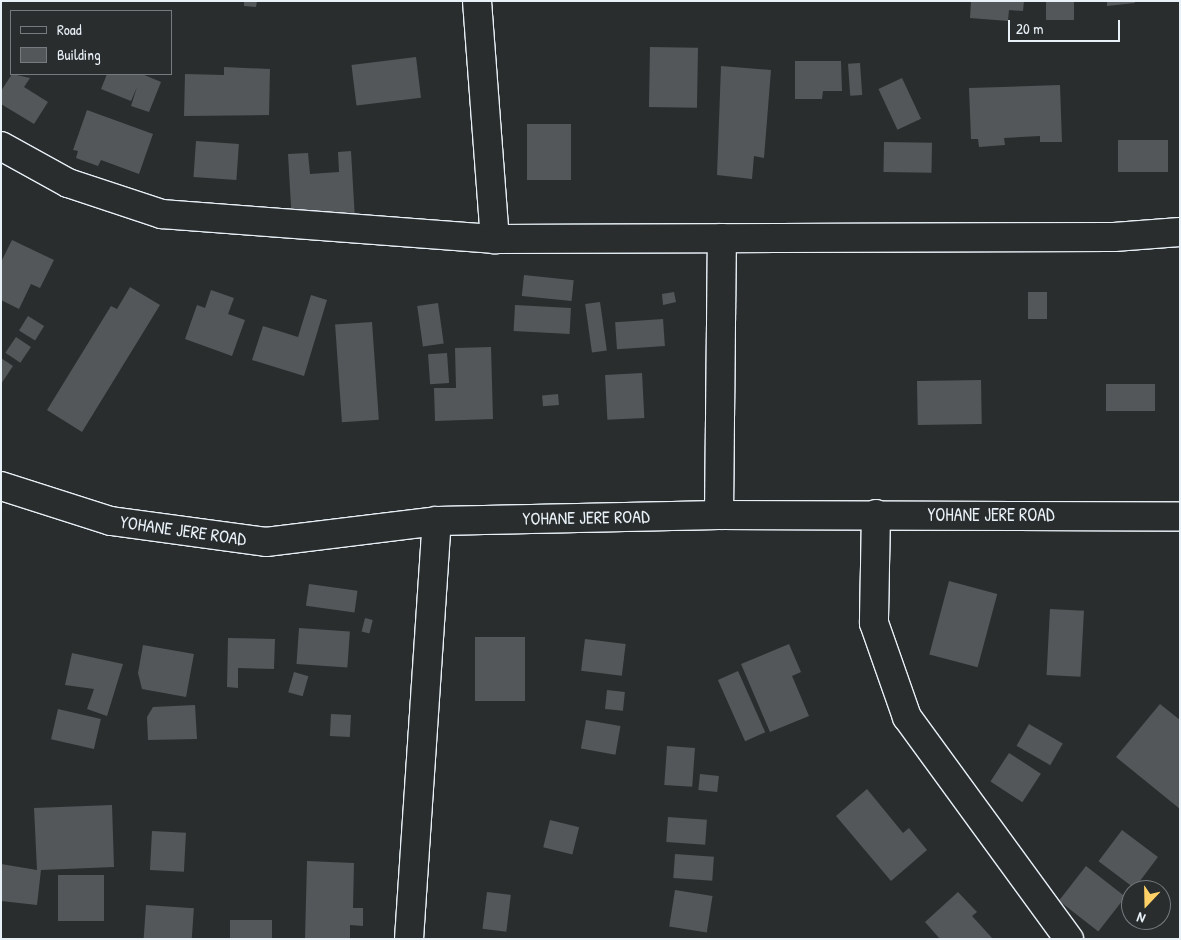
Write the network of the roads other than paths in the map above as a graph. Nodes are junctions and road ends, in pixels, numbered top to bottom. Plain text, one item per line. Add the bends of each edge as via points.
1 (477, 1) edge
2 (1, 146) edge
3 (1180, 232) edge
4 (722, 238) junction
5 (495, 239) junction
6 (1, 486) edge
7 (876, 514) junction
8 (719, 515) junction
9 (437, 521) junction
10 (1175, 521) edge
11 (409, 939) edge
12 (1070, 939) edge

1 - 5 street
2 - 5 street via 68,183 162,214
3 - 4 street via 1114,237
4 - 5 street
4 - 8 street
6 - 9 street, YOHANE JERE ROAD via 111,521 266,542
7 - 8 street, YOHANE JERE ROAD
7 - 10 street, YOHANE JERE ROAD
7 - 12 street via 874,623 907,717
8 - 9 street, YOHANE JERE ROAD
9 - 11 street

